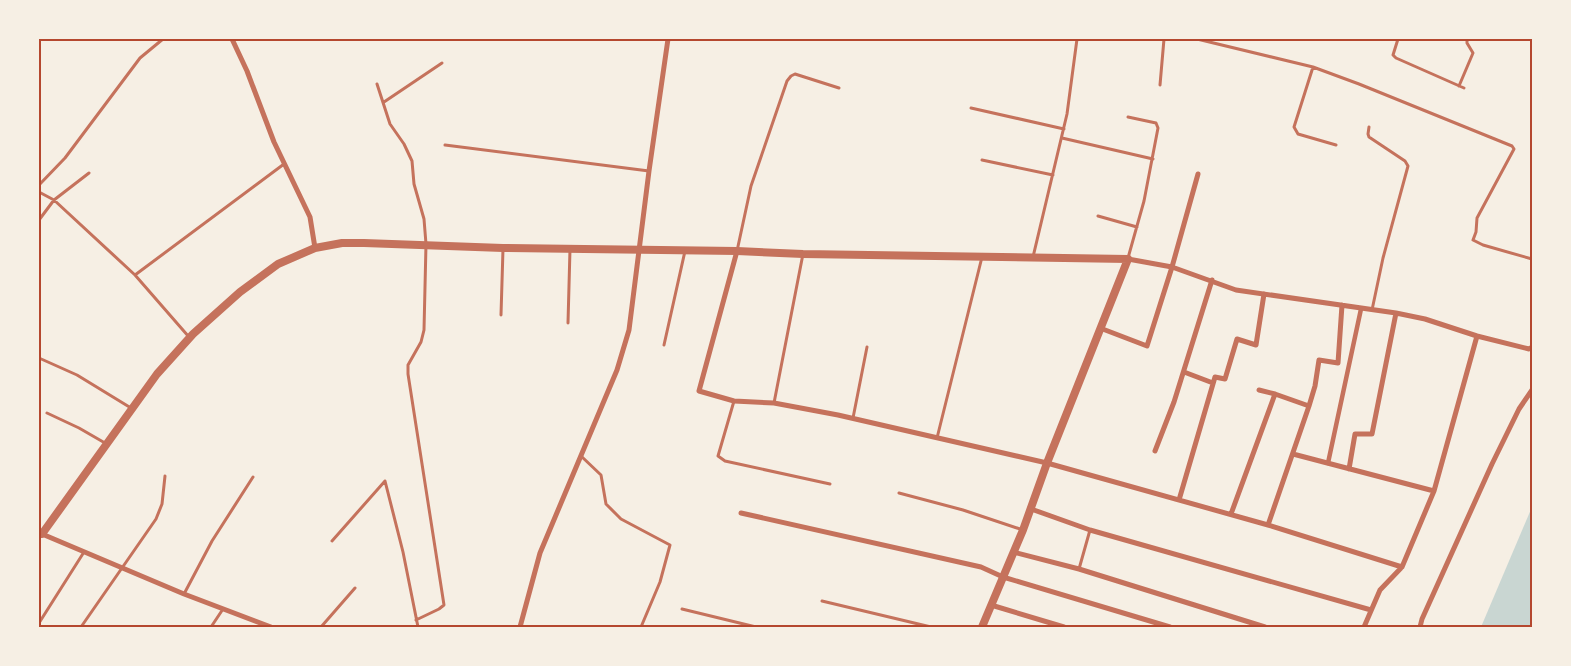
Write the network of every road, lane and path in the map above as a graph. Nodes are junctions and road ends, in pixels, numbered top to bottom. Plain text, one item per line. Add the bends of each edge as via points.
1 (163, 39) edge
2 (232, 39) edge
3 (668, 39) edge
4 (1077, 39) edge
5 (1164, 39) edge
6 (1197, 39) edge
7 (1398, 39) edge
8 (1468, 39) edge
9 (442, 63) dead end
10 (1313, 68) junction
11 (377, 84) dead end
12 (1160, 85) dead end
13 (1459, 86) junction
14 (839, 88) dead end
15 (1464, 88) dead end
16 (384, 102) junction
17 (971, 108) dead end
18 (1128, 117) dead end
19 (1369, 127) dead end
20 (1064, 129) junction
21 (1062, 138) junction
22 (445, 145) dead end
23 (1336, 145) dead end
24 (1153, 159) junction
25 (982, 160) dead end
26 (284, 164) junction
27 (649, 171) junction
28 (88, 173) dead end
29 (1198, 174) dead end
30 (1053, 175) junction
31 (39, 185) edge
32 (39, 192) edge
33 (54, 200) junction
34 (1098, 216) dead end
35 (39, 220) edge
36 (1137, 227) junction
37 (426, 244) junction
38 (315, 248) junction
39 (503, 248) junction
40 (570, 249) junction
41 (640, 249) junction
42 (737, 251) junction
43 (685, 252) junction
44 (803, 254) junction
45 (982, 257) junction
46 (1033, 258) junction
47 (1128, 259) junction
48 (1532, 259) edge
49 (1172, 267) junction
50 (136, 275) junction
51 (1212, 280) junction
52 (1264, 294) junction
53 (1342, 306) junction
54 (1361, 309) junction
55 (1372, 310) junction
56 (1396, 313) junction
57 (501, 315) dead end
58 (568, 323) dead end
59 (1100, 328) junction
60 (1477, 336) junction
61 (190, 337) junction
62 (664, 345) dead end
63 (867, 346) dead end
64 (1530, 348) edge
65 (39, 358) edge
66 (1184, 372) junction
67 (1213, 383) junction
68 (1259, 390) dead end
69 (1532, 390) edge
70 (1275, 394) junction
71 (734, 401) junction
72 (774, 403) junction
73 (1309, 406) junction
74 (132, 408) junction
75 (47, 413) dead end
76 (853, 418) junction
77 (936, 439) junction
78 (106, 444) junction
79 (1155, 451) dead end
80 (1293, 454) junction
81 (580, 455) junction
82 (1047, 463) junction
83 (1328, 463) junction
84 (1349, 469) junction
85 (165, 476) dead end
86 (253, 477) dead end
87 (830, 484) dead end
88 (1434, 491) junction
89 (899, 493) dead end
90 (1179, 500) junction
91 (1031, 509) junction
92 (741, 513) dead end
93 (1231, 514) junction
94 (1268, 525) junction
95 (1023, 530) junction
96 (1090, 530) junction
97 (40, 533) edge
98 (332, 541) dead end
99 (84, 552) junction
100 (1013, 552) junction
101 (1402, 567) junction
102 (123, 568) junction
103 (1079, 569) junction
104 (1003, 577) junction
105 (355, 588) dead end
106 (184, 594) junction
107 (822, 602) dead end
108 (991, 606) junction
109 (222, 609) junction
110 (682, 609) dead end
111 (1371, 610) junction
112 (416, 620) junction
113 (39, 623) edge
114 (81, 627) edge
115 (212, 627) edge
116 (271, 627) edge
117 (321, 627) edge
118 (418, 627) edge
119 (520, 627) edge
120 (641, 627) edge
121 (756, 627) edge
122 (931, 627) edge
123 (982, 627) edge
124 (1064, 627) edge
125 (1170, 627) edge
126 (1265, 627) edge
127 (1364, 627) edge
128 (1420, 627) edge

1 - 31 lane via 140,58 65,158
2 - 26 street
3 - 27 street
4 - 20 lane
5 - 12 lane
6 - 10 lane
7 - 13 lane via 1393,51 1396,58
8 - 13 lane via 1473,53
9 - 16 lane
10 - 23 lane via 1295,131
10 - 48 lane via 1512,146 1514,149 1477,218 1473,240
11 - 16 lane
13 - 15 lane
14 - 42 lane via 795,74 787,81 751,186
16 - 37 lane via 390,124 412,161
17 - 20 lane
18 - 24 lane via 1158,125
19 - 55 lane via 1370,137 1408,166
20 - 21 lane
21 - 24 lane
21 - 30 lane
22 - 27 lane
24 - 36 lane
25 - 30 lane
26 - 38 street via 310,216
26 - 50 lane
27 - 41 street
28 - 33 lane
29 - 49 street
30 - 46 lane
32 - 33 lane
33 - 35 lane
33 - 50 lane
34 - 36 lane
36 - 47 lane
37 - 38 street via 342,243
37 - 39 street
37 - 112 lane via 424,330 408,365 408,374 444,605
38 - 61 street via 278,264 240,292
39 - 40 street
39 - 57 lane
40 - 41 street
40 - 58 lane
41 - 43 street
41 - 81 street via 629,330 620,362
42 - 43 street
42 - 44 street
42 - 71 street via 699,391
43 - 62 lane
44 - 45 street
44 - 72 lane
45 - 46 street
45 - 77 lane
46 - 47 street
47 - 49 street
47 - 59 street
49 - 51 street
49 - 59 street via 1147,346
50 - 61 lane
51 - 52 street via 1236,290
51 - 66 street
52 - 53 street
52 - 67 street via 1256,345 1237,339 1225,379 1215,377
53 - 54 street
53 - 73 street via 1338,363 1320,360
54 - 55 street
54 - 83 street
55 - 56 street
56 - 60 street
56 - 84 street via 1372,434 1355,434
59 - 82 street
60 - 64 street
60 - 88 street
61 - 74 street
63 - 76 lane
65 - 74 lane via 77,375
66 - 67 street
66 - 79 street
67 - 90 street
68 - 70 street
69 - 128 street via 1518,409 1492,464
70 - 73 street
70 - 93 street
71 - 72 street
71 - 87 lane via 718,456 725,462
72 - 76 street
73 - 80 street
74 - 78 street
75 - 78 lane
76 - 77 street
77 - 82 street
78 - 97 street
80 - 83 street
80 - 94 street
81 - 119 street via 540,553
81 - 120 lane via 601,475 606,504 621,519 670,545 660,582
82 - 90 street
82 - 91 street
83 - 84 street
84 - 88 street
85 - 102 lane via 162,504 156,519
86 - 106 lane via 212,541
88 - 101 street
89 - 95 lane
90 - 93 street
91 - 95 street
91 - 96 street
92 - 104 street via 946,558 981,567
93 - 94 street
94 - 101 street
95 - 100 street
96 - 103 lane
96 - 111 street
97 - 99 street
98 - 112 lane via 385,481
99 - 102 street
99 - 113 lane
100 - 103 street
100 - 104 street
101 - 111 street via 1380,590
102 - 106 street
102 - 114 lane
103 - 126 street
104 - 108 street
104 - 125 street
105 - 117 lane
106 - 109 street
107 - 122 lane
108 - 123 street
108 - 124 street
109 - 115 lane
109 - 116 street
110 - 121 lane
111 - 127 street
112 - 118 lane

